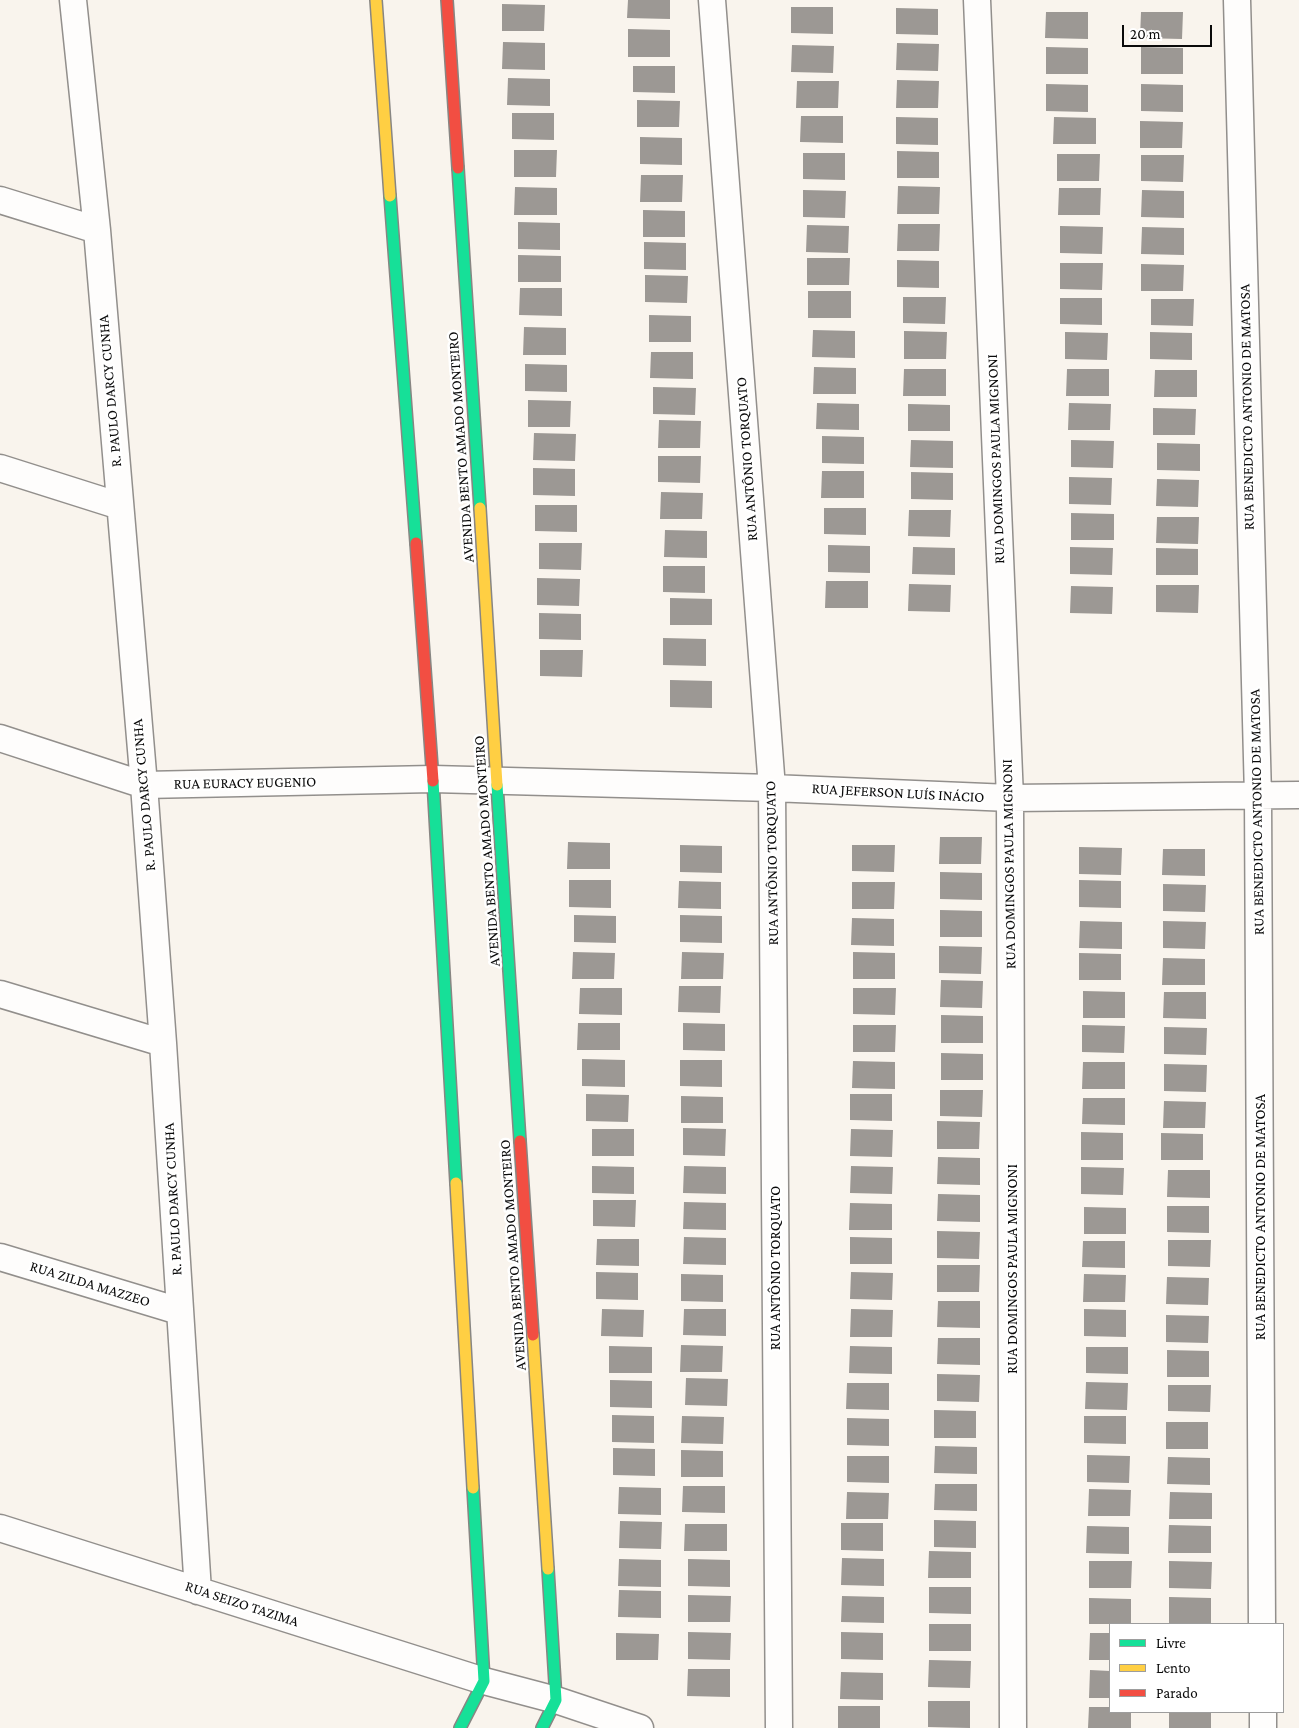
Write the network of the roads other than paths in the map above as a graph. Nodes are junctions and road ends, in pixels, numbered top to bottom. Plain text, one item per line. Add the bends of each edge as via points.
1 (73, 0) edge
2 (376, 0) edge
3 (447, 0) edge
4 (712, 0) edge
5 (977, 0) edge
6 (1237, 0) edge
7 (0, 200) edge
8 (97, 230) junction
9 (0, 468) edge
10 (120, 506) junction
11 (0, 738) edge
12 (433, 779) junction
13 (497, 780) junction
14 (144, 785) junction
15 (772, 788) junction
16 (1299, 795) edge
17 (1258, 796) junction
18 (1010, 798) junction
19 (0, 994) edge
20 (164, 1043) junction
21 (0, 1257) edge
22 (180, 1312) junction
23 (0, 1528) edge
24 (198, 1591) junction
25 (1262, 1623) edge
26 (484, 1681) junction
27 (556, 1700) junction
28 (1263, 1713) edge
29 (460, 1728) edge
30 (542, 1728) edge
31 (640, 1728) edge
32 (779, 1728) edge
33 (1013, 1728) edge
34 (1263, 1728) edge

1 - 8 street, R. PAULO DARCY CUNHA
2 - 12 street
3 - 13 street, AVENIDA BENTO AMADO MONTEIRO
4 - 15 street, RUA ANTÔNIO TORQUATO
5 - 18 street, RUA DOMINGOS PAULA MIGNONI
6 - 17 street, RUA BENEDICTO ANTONIO DE MATOSA
7 - 8 street
8 - 10 street, R. PAULO DARCY CUNHA
9 - 10 street
10 - 14 street, R. PAULO DARCY CUNHA
11 - 14 street, RUA EURACY EUGENIO
12 - 13 street, RUA EURACY EUGENIO
12 - 14 street, RUA EURACY EUGENIO
12 - 26 street
13 - 15 street, RUA JEFERSON LUÍS INÁCIO
13 - 27 street, AVENIDA BENTO AMADO MONTEIRO
14 - 20 street, R. PAULO DARCY CUNHA
15 - 18 street, RUA JEFERSON LUÍS INÁCIO
15 - 32 street, RUA ANTÔNIO TORQUATO
16 - 17 street, RUA JEFERSON LUÍS INÁCIO
17 - 18 street, RUA JEFERSON LUÍS INÁCIO
17 - 25 street, RUA BENEDICTO ANTONIO DE MATOSA
18 - 33 street, RUA DOMINGOS PAULA MIGNONI
19 - 20 street
20 - 22 street, R. PAULO DARCY CUNHA
21 - 22 street, RUA ZILDA MAZZEO
22 - 24 street, R. PAULO DARCY CUNHA
23 - 24 street, RUA SEIZO TAZIMA
24 - 26 street, RUA SEIZO TAZIMA
26 - 27 street, RUA SEIZO TAZIMA
26 - 29 street
27 - 30 street
27 - 31 street, RUA SEIZO TAZIMA
28 - 34 street

